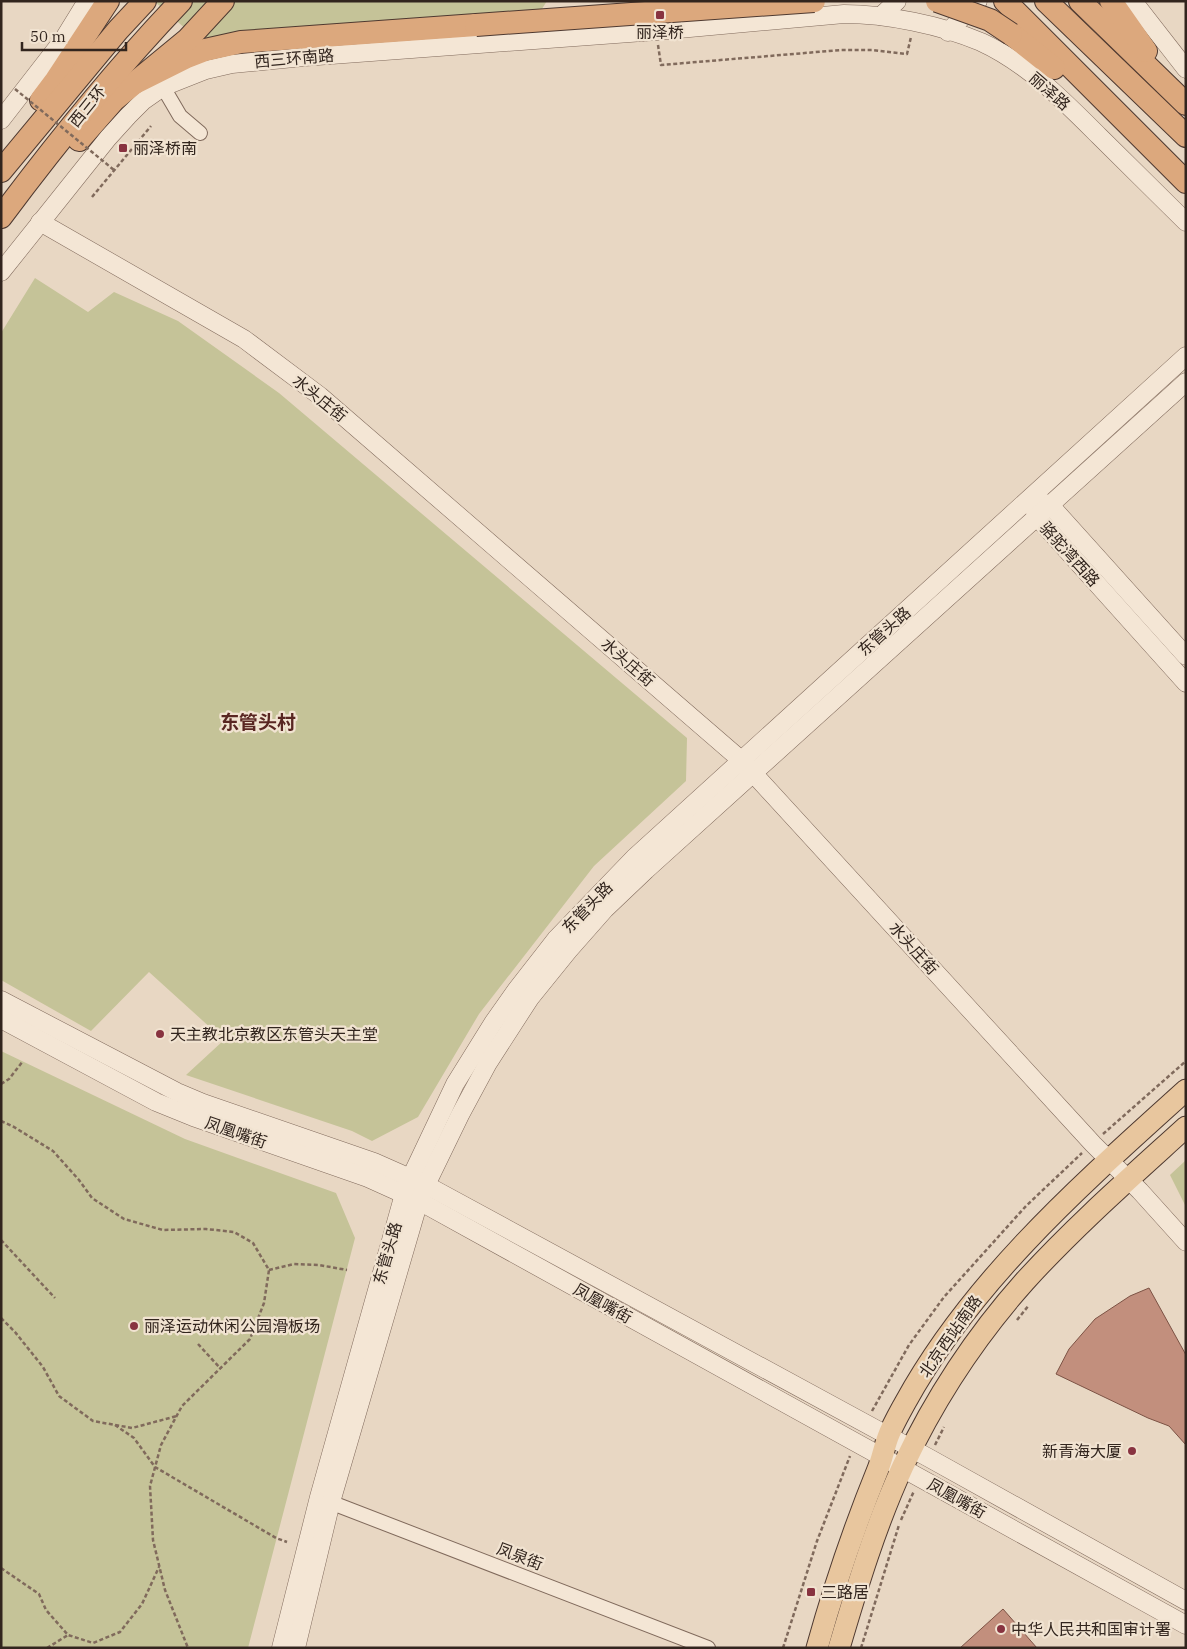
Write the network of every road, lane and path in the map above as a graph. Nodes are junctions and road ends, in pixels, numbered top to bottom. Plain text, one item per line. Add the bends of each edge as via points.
1 (87, 1) edge
2 (108, 1) edge
3 (145, 1) edge
4 (181, 1) edge
5 (223, 1) edge
6 (671, 1) edge
7 (814, 1) edge
8 (897, 1) edge
9 (938, 1) edge
10 (978, 1) edge
11 (1046, 1) edge
12 (1080, 1) edge
13 (1110, 1) edge
14 (1133, 1) edge
15 (881, 16) junction
16 (1012, 17) edge
17 (915, 22) junction
18 (665, 30) junction
19 (948, 32) junction
20 (1186, 69) edge
21 (135, 83) junction
22 (163, 87) junction
23 (15, 89) dead end
24 (1186, 102) edge
25 (1, 120) edge
26 (151, 126) dead end
27 (200, 133) dead end
28 (1186, 136) edge
29 (6, 164) edge
30 (40, 165) junction
31 (114, 170) junction
32 (1186, 182) edge
33 (1186, 188) edge
34 (92, 197) dead end
35 (1, 217) edge
36 (40, 222) junction
37 (1186, 222) edge
38 (1, 272) edge
39 (1186, 356) edge
40 (1186, 382) edge
41 (1030, 498) junction
42 (1050, 505) junction
43 (1037, 517) junction
44 (1186, 656) edge
45 (1186, 683) edge
46 (741, 760) junction
47 (754, 773) junction
48 (1, 1000) edge
49 (1, 1019) edge
50 (23, 1061) dead end
51 (1, 1084) edge
52 (1186, 1090) edge
53 (1, 1121) edge
54 (1186, 1127) edge
55 (1109, 1160) junction
56 (1134, 1185) junction
57 (415, 1189) junction
58 (1, 1240) edge
59 (1186, 1242) edge
60 (269, 1270) junction
61 (347, 1270) dead end
62 (55, 1298) dead end
63 (1033, 1301) dead end
64 (1, 1318) edge
65 (1015, 1322) dead end
66 (198, 1344) dead end
67 (221, 1369) junction
68 (176, 1416) junction
69 (114, 1424) junction
70 (945, 1426) dead end
71 (888, 1436) junction
72 (920, 1453) junction
73 (882, 1458) junction
74 (155, 1467) junction
75 (911, 1473) junction
76 (325, 1500) junction
77 (287, 1542) dead end
78 (159, 1566) junction
79 (1, 1568) edge
80 (1186, 1601) edge
81 (1186, 1626) edge
82 (68, 1635) junction
83 (47, 1648) edge
84 (188, 1648) edge
85 (281, 1648) edge
86 (296, 1648) edge
87 (708, 1648) edge
88 (817, 1648) edge
89 (840, 1648) edge
90 (861, 1648) edge

1 - 25 street via 55,51
2 - 29 highway via 56,80 25,120
3 - 29 highway, 西三环
4 - 30 highway, 西三环 via 143,40
5 - 21 highway via 188,39
6 - 18 street
7 - 21 highway, bridge via 242,42 188,56
8 - 15 street
9 - 16 highway, bridge via 990,20
10 - 19 street
11 - 28 highway
12 - 24 highway
13 - 24 highway
14 - 20 street
15 - 17 street, 丽泽路
15 - 18 street, 西三环南路 via 844,14
16 - 32 highway, 丽泽路
16 - 33 highway via 1047,61 1150,160
17 - 18 path via 908,54 841,50 661,65
17 - 19 street, 丽泽路
18 - 22 street, 西三环南路 via 232,64 206,70
19 - 37 street, 丽泽路 via 981,42 1037,78
21 - 30 highway via 114,100 72,147
22 - 27 street via 180,116
22 - 36 street, 西三环南路 via 144,101 108,138
23 - 31 path, bridge
26 - 31 path
30 - 35 highway, 西三环
31 - 34 path
36 - 38 street, 西三环南路
36 - 46 street, 水头庄街 via 265,354 327,402
39 - 41 street, 东管头路
40 - 42 street, 东管头路
41 - 42 street, 骆驼湾西路
41 - 43 street, 骆驼湾西路
41 - 46 street, 东管头路
42 - 43 street, 东管头路
42 - 44 street, 骆驼湾西路
43 - 45 street, 骆驼湾西路
43 - 47 street, 东管头路
46 - 47 street, 水头庄街
46 - 57 street, 东管头路 via 634,858 556,939 517,989 456,1084
47 - 55 street, 水头庄街
47 - 57 street, 东管头路 via 605,909 568,951 530,998
48 - 57 street, 凤凰嘴街 via 177,1092 374,1162
49 - 57 street, 凤凰嘴街 via 156,1102 368,1178
50 - 51 path
52 - 55 main road, 北京西站南路
53 - 60 path via 52,1151 92,1198 124,1219 164,1230 234,1232 253,1243
54 - 56 main road, 北京西站南路
55 - 56 street, 水头庄街
55 - 71 main road, 北京西站南路 via 976,1297 940,1345
56 - 59 street, 水头庄街
56 - 72 main road, 北京西站南路 via 1066,1238 996,1316 965,1359
57 - 71 street, 凤凰嘴街
57 - 73 street, 凤凰嘴街
57 - 76 street, 东管头路
58 - 62 path
60 - 61 path via 294,1264
60 - 67 path via 264,1303 250,1339
63 - 65 path
64 - 69 path via 43,1367 59,1396 93,1421
66 - 67 path
67 - 68 path via 182,1406
68 - 69 path via 132,1428
68 - 74 path via 161,1445
69 - 74 path via 134,1438
70 - 72 path
71 - 72 street, 凤凰嘴街
71 - 73 main road, 北京西站南路
72 - 75 main road, 北京西站南路
72 - 80 street, 凤凰嘴街
73 - 75 street, 凤凰嘴街
73 - 88 main road, 北京西站南路 via 836,1579
74 - 77 path
74 - 78 path via 150,1486 153,1540
75 - 81 street, 凤凰嘴街
75 - 89 main road, 北京西站南路 via 867,1559
75 - 90 path
76 - 85 street, 东管头路
76 - 86 street, 东管头路
76 - 87 street, 凤泉街
78 - 82 path via 142,1604 120,1632 92,1643
78 - 84 path
79 - 82 path via 38,1594 46,1610
82 - 83 path

